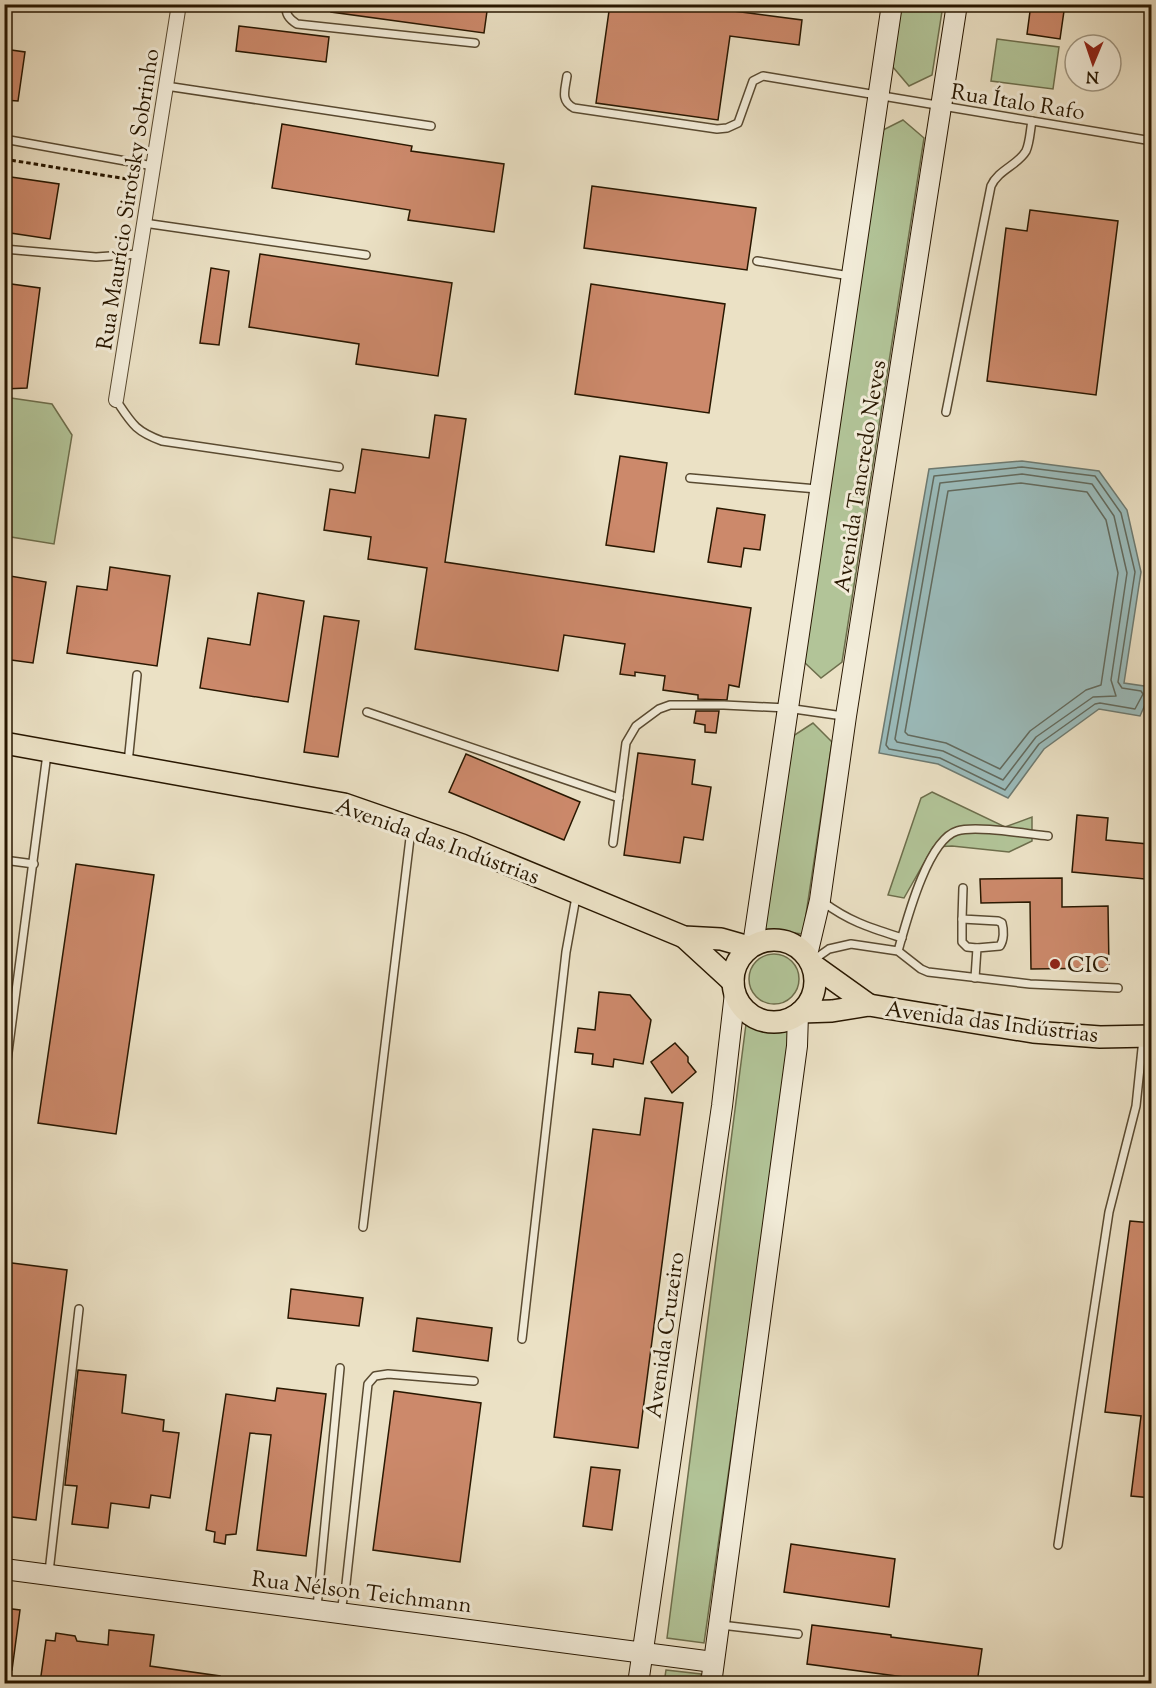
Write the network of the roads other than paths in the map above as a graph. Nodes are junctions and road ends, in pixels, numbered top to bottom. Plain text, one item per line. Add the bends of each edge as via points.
1 (179, 4) edge
2 (286, 4) edge
3 (892, 4) edge
4 (957, 4) edge
5 (475, 43) dead end
6 (567, 76) dead end
7 (166, 86) junction
8 (879, 96) junction
9 (942, 107) junction
10 (1032, 122) junction
11 (431, 126) dead end
12 (4, 140) edge
13 (1152, 141) edge
14 (153, 166) junction
15 (144, 223) junction
16 (4, 249) edge
17 (139, 254) junction
18 (366, 255) dead end
19 (757, 261) dead end
20 (852, 276) junction
21 (116, 400) joint
22 (946, 412) dead end
23 (339, 467) dead end
24 (690, 478) dead end
25 (820, 489) junction
26 (137, 675) dead end
27 (787, 708) junction
28 (367, 712) dead end
29 (846, 716) junction
30 (4, 743) edge
31 (48, 751) junction
32 (128, 765) junction
33 (619, 798) junction
34 (411, 827) junction
35 (1048, 836) dead end
36 (613, 843) dead end
37 (4, 860) edge
38 (34, 864) junction
39 (963, 888) dead end
40 (577, 891) junction
41 (820, 900) junction
42 (962, 919) junction
43 (684, 937) junction
44 (902, 938) junction
45 (751, 946) junction
46 (977, 948) junction
47 (898, 951) junction
48 (810, 961) junction
49 (975, 978) junction
50 (734, 988) junction
51 (1118, 988) dead end
52 (869, 1005) junction
53 (800, 1013) junction
54 (1147, 1036) edge
55 (4, 1083) edge
56 (363, 1227) dead end
57 (79, 1309) dead end
58 (522, 1339) dead end
59 (340, 1368) dead end
60 (474, 1381) dead end
61 (1058, 1545) dead end
62 (4, 1569) edge
63 (49, 1574) junction
64 (316, 1609) junction
65 (340, 1613) junction
66 (718, 1624) junction
67 (798, 1634) dead end
68 (642, 1652) junction
69 (713, 1662) junction
70 (638, 1683) edge
71 (711, 1683) edge

1 - 7 street, Rua Maurício Sirotsky Sobrinho
2 - 5 lane via 289,19 297,24
3 - 8 main road, Avenida Tancredo Neves
4 - 9 main road, Avenida Tancredo Neves
6 - 8 lane, Rua Ítalo Rafo via 564,98 574,108 717,129 738,123 753,81 763,76
7 - 11 lane
7 - 14 street, Rua Maurício Sirotsky Sobrinho
8 - 9 lane, Rua Ítalo Rafo
8 - 20 main road, Avenida Tancredo Neves
9 - 10 lane, Rua Ítalo Rafo
9 - 29 main road, Avenida Tancredo Neves
10 - 13 lane, Rua Ítalo Rafo
10 - 22 lane via 1026,150 991,186
12 - 14 lane
14 - 15 street, Rua Maurício Sirotsky Sobrinho
15 - 17 street, Rua Maurício Sirotsky Sobrinho
15 - 18 lane
16 - 17 lane via 96,257
17 - 21 street, Rua Maurício Sirotsky Sobrinho
19 - 20 lane
20 - 25 main road, Avenida Tancredo Neves
21 - 23 lane via 134,427 162,441
24 - 25 lane
25 - 27 main road, Avenida Tancredo Neves
26 - 32 lane
27 - 29 lane
27 - 33 lane via 670,705 659,710 629,735
27 - 45 main road, Avenida Tancredo Neves
28 - 33 lane
29 - 41 main road, Avenida Tancredo Neves
30 - 31 main road, Avenida das Indústrias
31 - 32 main road, Avenida das Indústrias
31 - 38 lane
32 - 34 main road, Avenida das Indústrias via 344,804
33 - 36 lane
34 - 40 main road, Avenida das Indústrias
34 - 56 lane
35 - 44 lane via 970,829 945,838 916,890
37 - 38 lane
38 - 55 lane
39 - 42 lane
40 - 43 main road, Avenida das Indústrias
40 - 58 lane via 566,952
41 - 44 lane via 855,923
41 - 48 main road, Avenida Tancredo Neves
42 - 46 lane via 963,942
42 - 46 lane via 1002,923 1000,946
43 - 45 main road
43 - 50 main road
44 - 47 lane
45 - 48 main road via 776,940 788,942
45 - 50 main road via 738,961
46 - 49 lane
47 - 48 lane via 851,944 829,949
47 - 49 lane via 928,972
48 - 52 main road
48 - 53 main road via 816,978 814,990
49 - 51 lane
50 - 53 main road via 741,1005 763,1020 777,1022
50 - 68 main road, Avenida Cruzeiro via 720,1118
52 - 53 main road
52 - 54 main road, Avenida das Indústrias via 1033,1032
53 - 66 main road
54 - 61 lane via 1136,1106 1109,1212
57 - 63 lane
59 - 64 lane
60 - 65 lane via 388,1374 375,1376 368,1384
62 - 63 main road, Rua Nélson Teichmann
63 - 64 main road, Rua Nélson Teichmann
64 - 65 main road, Rua Nélson Teichmann
65 - 68 main road, Rua Nélson Teichmann
66 - 67 lane
66 - 69 main road
68 - 69 main road, Rua Nélson Teichmann
68 - 70 main road, Avenida Cruzeiro
69 - 71 main road

